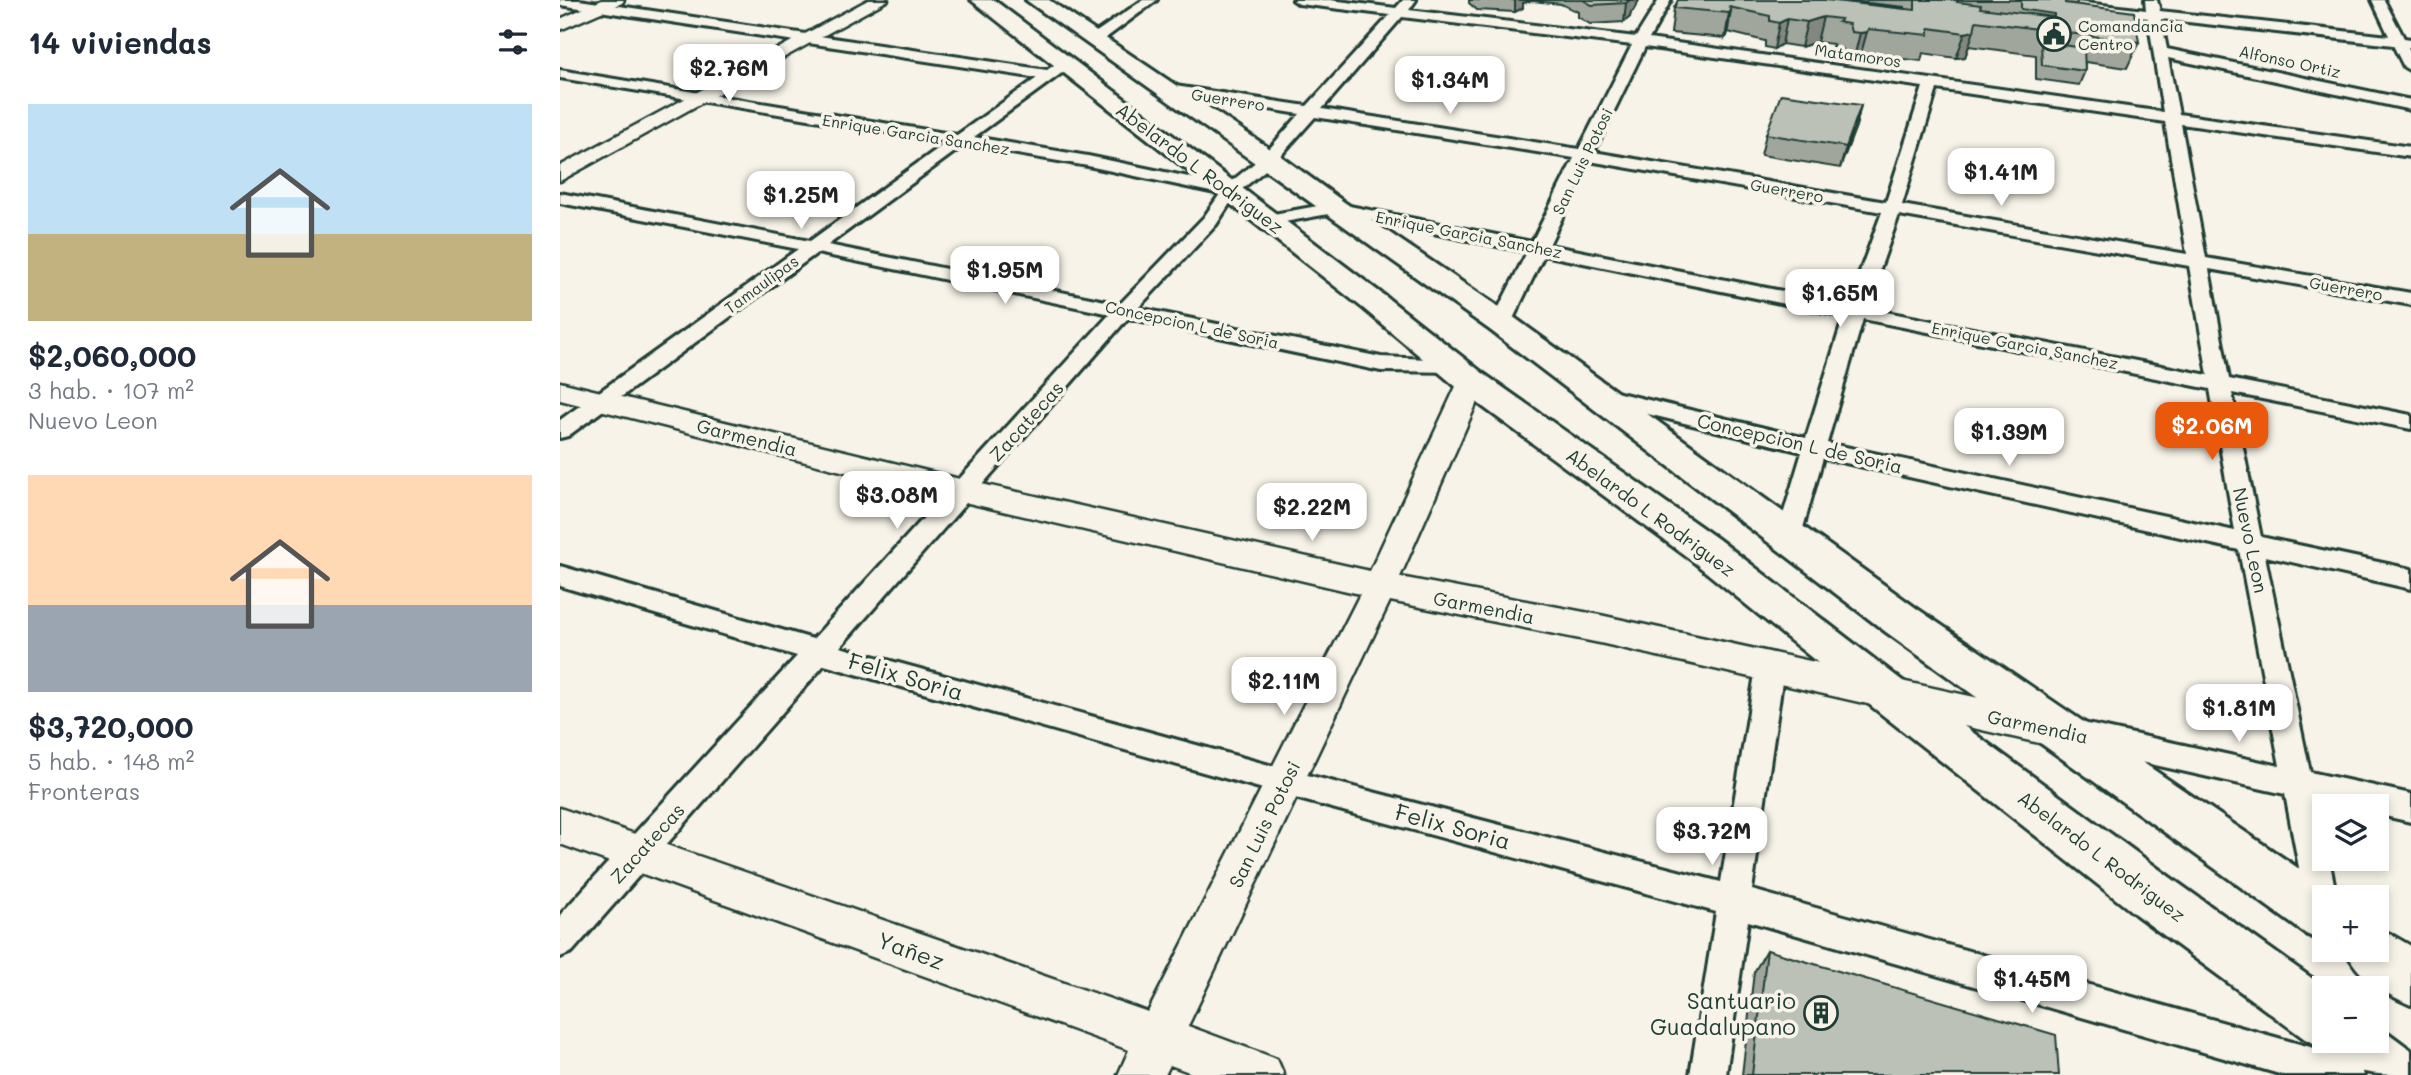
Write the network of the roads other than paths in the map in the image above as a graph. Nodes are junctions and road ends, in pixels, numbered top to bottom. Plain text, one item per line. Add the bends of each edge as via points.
1 (616, 0) edge
2 (880, 0) edge
3 (981, 0) edge
4 (1036, 0) edge
5 (1151, 0) edge
6 (1299, 0) edge
7 (1410, 0) edge
8 (1665, 0) edge
9 (2024, 0) edge
10 (2378, 0) edge
11 (560, 1) edge
12 (2153, 7) edge
13 (598, 8) junction
14 (1399, 12) junction
15 (560, 25) edge
16 (806, 40) junction
17 (1094, 40) junction
18 (1640, 42) junction
19 (2161, 52) junction
20 (2407, 53) edge
21 (1056, 70) junction
22 (560, 74) edge
23 (1931, 83) junction
24 (1162, 88) junction
25 (701, 97) junction
26 (2411, 105) edge
27 (1310, 113) junction
28 (2173, 118) junction
29 (956, 141) junction
30 (2411, 152) edge
31 (1585, 155) junction
32 (1269, 159) junction
33 (560, 175) edge
34 (1230, 191) junction
35 (560, 198) edge
36 (1334, 208) junction
37 (1892, 209) junction
38 (1268, 220) junction
39 (813, 247) junction
40 (1540, 247) junction
41 (2199, 262) junction
42 (2411, 299) edge
43 (1125, 310) junction
44 (1855, 312) junction
45 (1502, 323) junction
46 (1463, 374) junction
47 (2220, 383) junction
48 (560, 391) edge
49 (1599, 395) junction
50 (601, 400) junction
51 (2411, 422) edge
52 (560, 431) edge
53 (1815, 448) junction
54 (964, 491) junction
55 (1789, 536) junction
56 (2252, 544) junction
57 (560, 576) edge
58 (2411, 579) edge
59 (1380, 586) junction
60 (819, 652) junction
61 (1770, 668) junction
62 (1885, 692) junction
63 (2056, 730) junction
64 (1284, 782) junction
65 (2300, 783) junction
66 (2411, 808) edge
67 (560, 826) edge
68 (639, 853) junction
69 (2318, 885) edge
70 (1733, 901) junction
71 (2312, 908) edge
72 (560, 940) edge
73 (2389, 962) edge
74 (2411, 978) edge
75 (2312, 1011) edge
76 (1151, 1057) edge
77 (2363, 1064) edge
78 (1261, 1075) edge
79 (1708, 1075) edge

1 - 13 street
2 - 16 street
3 - 21 main road, Abelardo L Rodriguez
4 - 17 main road
5 - 17 street
6 - 14 street, Matamoros
7 - 14 street, Zacatecas
8 - 18 street, San Luis Potosi
9 - 12 street
10 - 20 street
11 - 13 street
12 - 19 street, Nuevo Leon
12 - 20 street
13 - 15 street
13 - 16 street
14 - 18 street, Matamoros
14 - 27 street, Zacatecas
16 - 21 street
16 - 25 street
17 - 24 main road
18 - 23 street, Matamoros
18 - 31 street, San Luis Potosi
19 - 26 street, Alfonso Ortiz
19 - 28 street, Nuevo Leon
21 - 29 street, Tamaulipas
21 - 34 main road, Abelardo L Rodriguez
22 - 25 street, Enrique Garcia Sanchez
23 - 28 street, Matamoros
23 - 37 street
24 - 27 street, Guerrero
24 - 32 main road
25 - 29 street, Enrique Garcia Sanchez
25 - 33 street
27 - 31 street, Guerrero
27 - 32 street, Zacatecas
28 - 30 street, Matamoros
28 - 41 street, Nuevo Leon
29 - 34 street, Enrique Garcia Sanchez
29 - 39 street, Tamaulipas
31 - 37 street, Guerrero
31 - 40 street, San Luis Potosi
32 - 34 street, Zacatecas
32 - 36 main road
34 - 38 main road, Abelardo L Rodriguez
34 - 43 street, Zacatecas via 1210,221
35 - 39 street, Concepcion L de Soria
36 - 38 street, Enrique Garcia Sanchez
36 - 40 street, Enrique Garcia Sanchez
36 - 45 main road
37 - 41 street, Guerrero
37 - 44 street
38 - 46 main road, Abelardo L Rodriguez
39 - 43 street, Concepcion L de Soria
39 - 50 street, Tamaulipas
40 - 44 street, Enrique Garcia Sanchez
40 - 45 street, San Luis Potosi
41 - 42 street, Guerrero
41 - 47 street, Nuevo Leon
43 - 46 street, Concepcion L de Soria via 1381,364
43 - 54 street, Zacatecas
44 - 47 street, Enrique Garcia Sanchez
44 - 53 street
45 - 49 main road
46 - 59 street, San Luis Potosi
46 - 62 main road, Abelardo L Rodriguez via 1704,549
47 - 51 street, Enrique Garcia Sanchez
47 - 56 street, Nuevo Leon
48 - 50 street, Garmendia
49 - 53 street, Concepcion L de Soria
49 - 55 main road
50 - 52 street, Tamaulipas
50 - 54 street, Garmendia
53 - 55 street
53 - 56 street, Concepcion L de Soria
54 - 59 street, Garmendia
54 - 60 street, Zacatecas
55 - 63 main road
56 - 58 street, Concepcion L de Soria
56 - 65 street, Nuevo Leon
57 - 60 street, Felix Soria
59 - 61 street, Garmendia
59 - 64 street, San Luis Potosi
60 - 64 street, Felix Soria
60 - 68 street, Zacatecas
61 - 62 street, Garmendia
61 - 70 street
62 - 63 street, Garmendia
62 - 75 main road, Abelardo L Rodriguez
63 - 65 street, Garmendia
63 - 71 main road
64 - 70 street, Felix Soria
64 - 76 street, San Luis Potosi
65 - 66 street, Garmendia
65 - 69 street, Nuevo Leon
67 - 68 street, Yañez
68 - 72 street, Zacatecas
68 - 76 street, Yañez
70 - 77 street, Felix Soria
70 - 79 street
73 - 74 main road
76 - 78 street, Yañez

